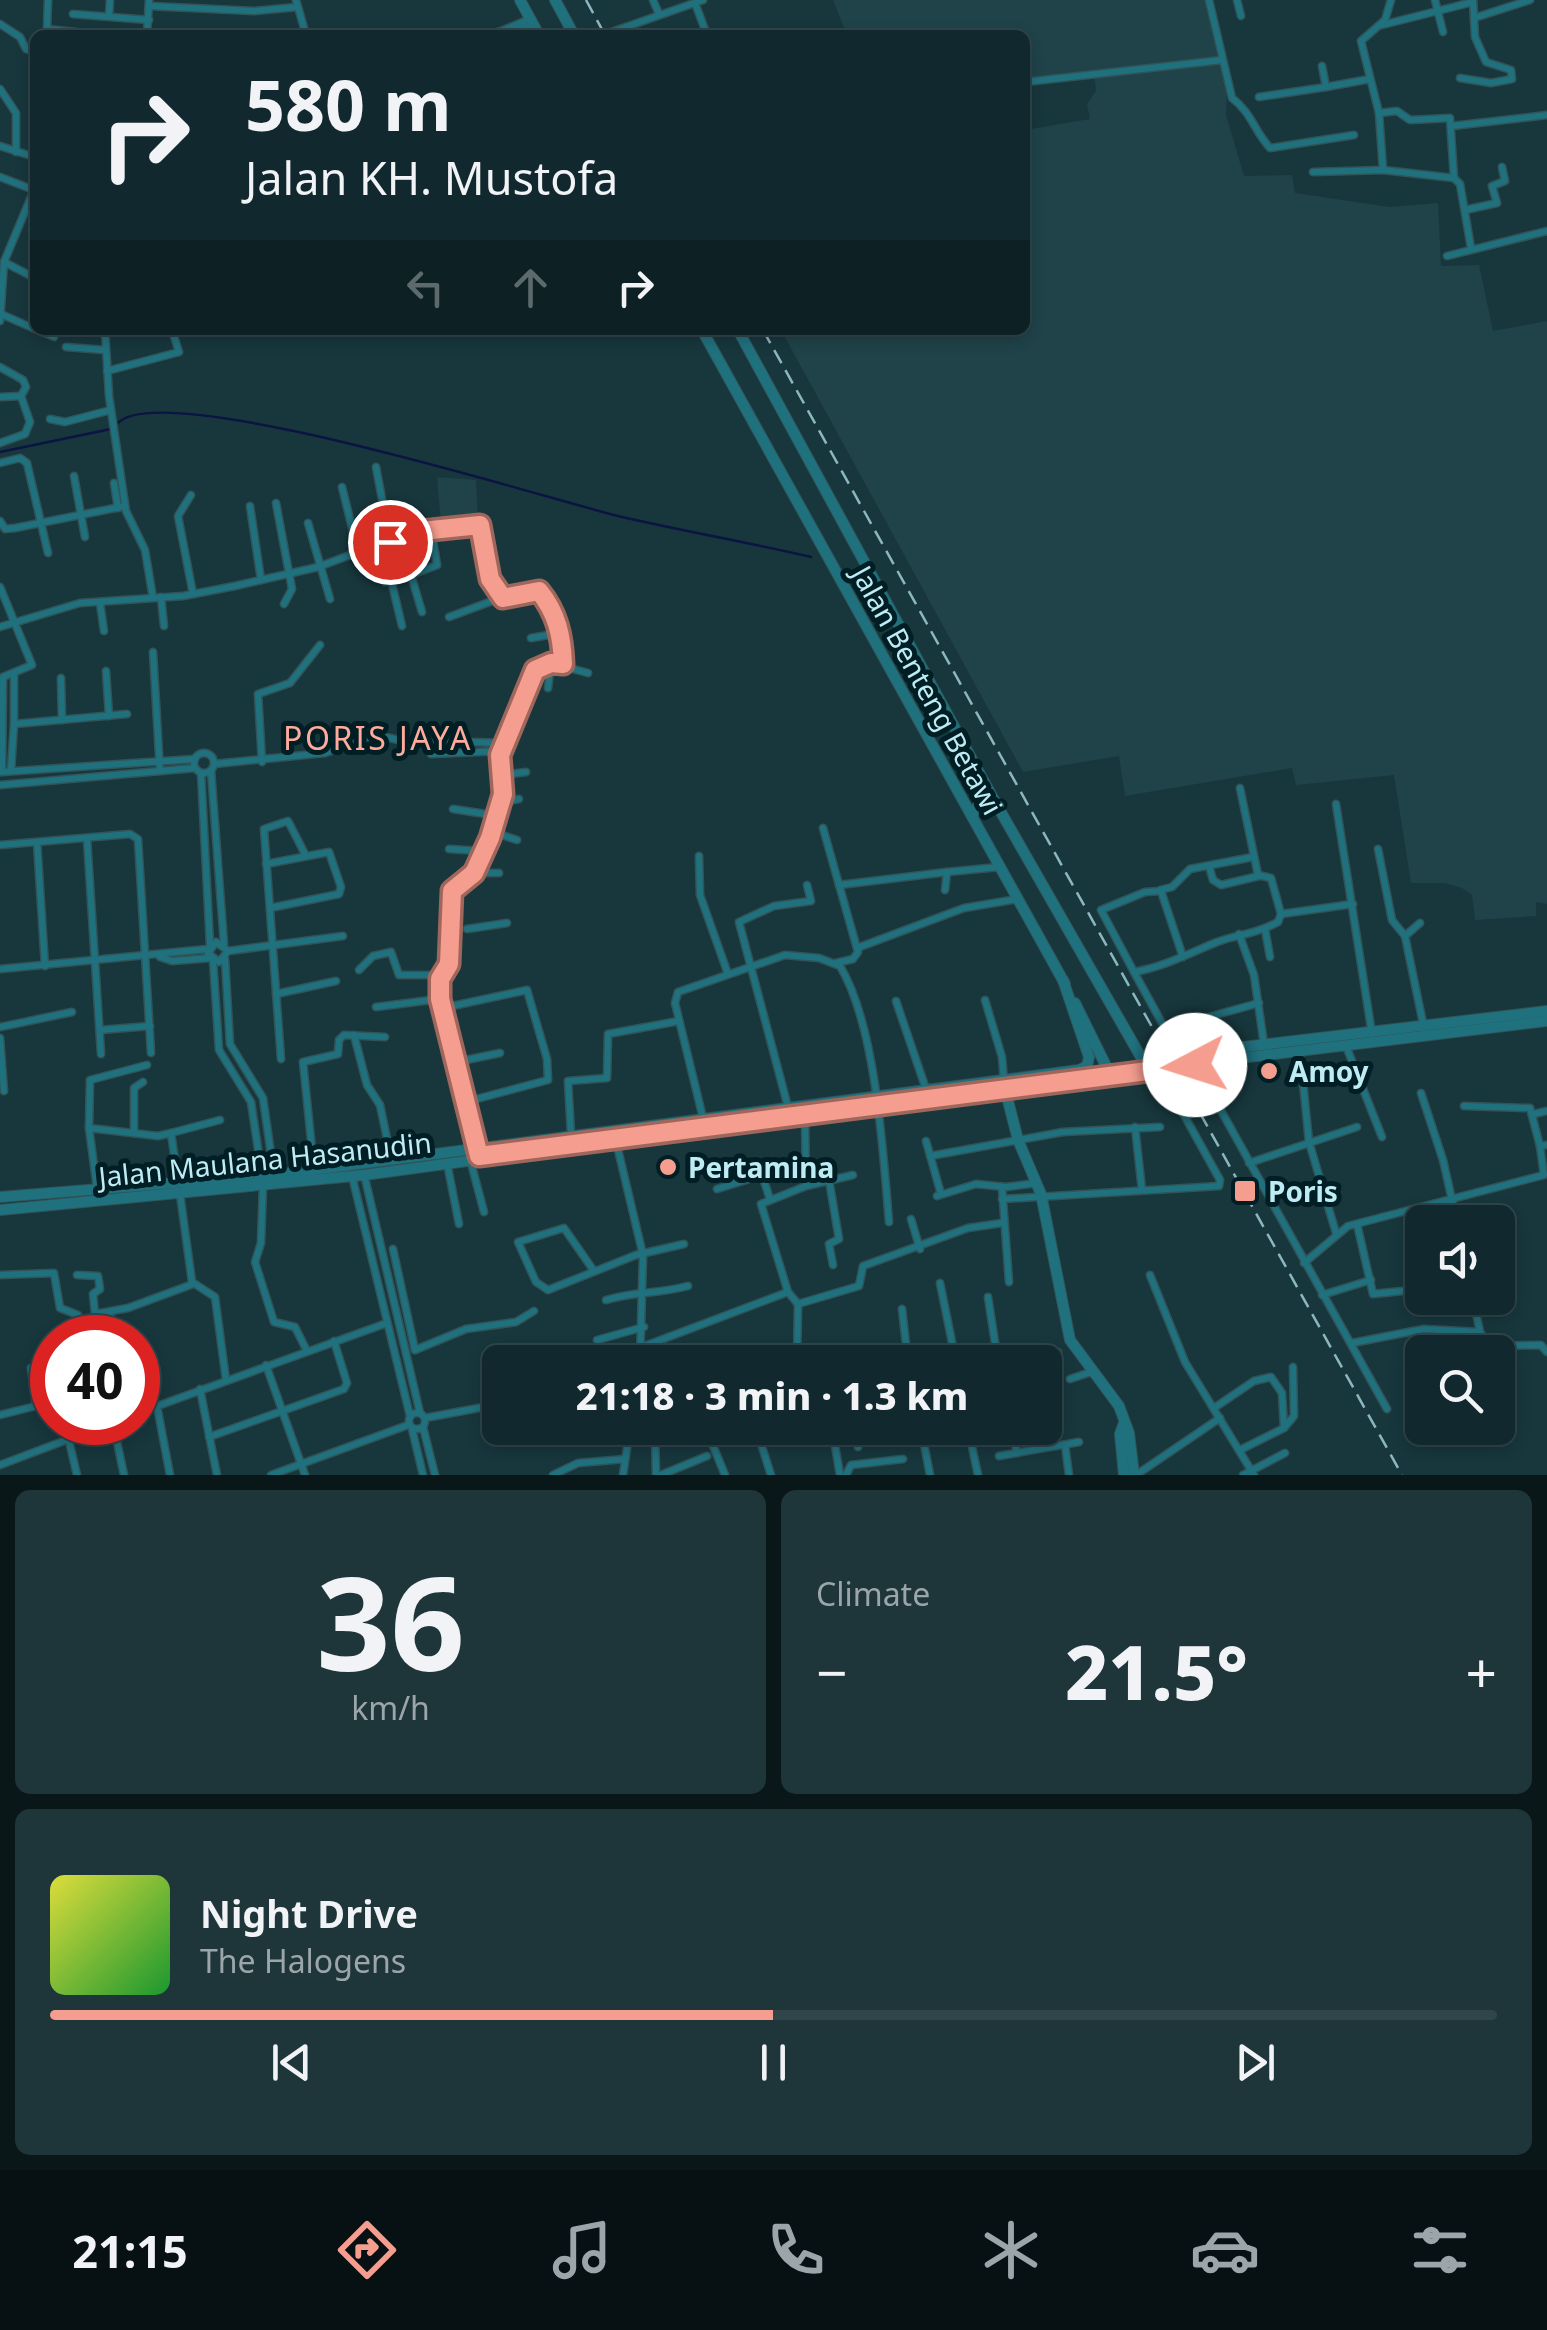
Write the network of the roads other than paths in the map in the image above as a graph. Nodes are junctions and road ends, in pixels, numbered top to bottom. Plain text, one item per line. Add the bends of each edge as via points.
1 (48, 0) edge
2 (110, 0) edge
3 (520, 0) edge
4 (555, 0) edge
5 (653, 0) edge
6 (1208, 0) edge
7 (1237, 0) edge
8 (1391, 0) edge
9 (1435, 0) edge
10 (1530, 0) edge
11 (1473, 1) edge
12 (699, 2) edge
13 (149, 3) edge
14 (297, 4) edge
15 (1439, 12) junction
16 (73, 14) dead end
17 (659, 14) junction
18 (109, 16) junction
19 (1241, 16) dead end
20 (1474, 18) junction
21 (149, 20) junction
22 (0, 24) edge
23 (1378, 26) junction
24 (535, 27) edge
25 (47, 30) edge
26 (148, 30) edge
27 (305, 30) edge
28 (571, 30) edge
29 (616, 30) edge
30 (706, 30) edge
31 (1444, 32) dead end
32 (30, 50) edge
33 (1222, 60) junction
34 (1322, 66) dead end
35 (1460, 78) dead end
36 (1370, 79) junction
37 (1030, 81) edge
38 (1326, 87) junction
39 (0, 89) edge
40 (1260, 97) dead end
41 (1379, 113) junction
42 (1547, 115) edge
43 (1452, 126) junction
44 (1354, 135) dead end
45 (0, 146) edge
46 (16, 152) junction
47 (30, 156) edge
48 (1502, 167) dead end
49 (1383, 170) junction
50 (1313, 172) dead end
51 (0, 177) edge
52 (1454, 178) junction
53 (30, 189) edge
54 (30, 200) edge
55 (1465, 210) junction
56 (1547, 231) edge
57 (1471, 248) junction
58 (1448, 256) dead end
59 (4, 262) junction
60 (30, 275) edge
61 (0, 318) edge
62 (30, 327) edge
63 (50, 335) edge
64 (105, 335) edge
65 (174, 335) edge
66 (705, 335) edge
67 (741, 335) edge
68 (54, 337) dead end
69 (66, 348) dead end
70 (106, 350) junction
71 (0, 366) edge
72 (107, 371) junction
73 (20, 396) junction
74 (0, 397) edge
75 (111, 410) junction
76 (50, 419) dead end
77 (0, 443) edge
78 (0, 462) edge
79 (376, 467) dead end
80 (74, 476) dead end
81 (114, 483) dead end
82 (342, 487) dead end
83 (191, 496) dead end
84 (276, 503) dead end
85 (250, 506) dead end
86 (122, 507) junction
87 (79, 515) junction
88 (0, 521) edge
89 (308, 522) dead end
90 (40, 523) junction
91 (431, 529) junction
92 (85, 537) dead end
93 (390, 542) junction
94 (358, 552) junction
95 (48, 554) dead end
96 (318, 567) junction
97 (411, 574) junction
98 (288, 575) junction
99 (260, 580) junction
100 (0, 587) edge
101 (193, 594) junction
102 (157, 598) junction
103 (503, 598) junction
104 (330, 599) dead end
105 (100, 603) junction
106 (284, 604) dead end
107 (422, 612) dead end
108 (450, 617) dead end
109 (17, 624) junction
110 (164, 626) dead end
111 (402, 626) dead end
112 (0, 627) edge
113 (104, 631) dead end
114 (560, 633) junction
115 (532, 638) dead end
116 (320, 645) dead end
117 (154, 652) dead end
118 (551, 663) junction
119 (563, 664) junction
120 (106, 670) dead end
121 (588, 673) dead end
122 (14, 676) dead end
123 (60, 678) dead end
124 (548, 688) dead end
125 (128, 714) dead end
126 (109, 716) junction
127 (62, 720) junction
128 (14, 724) junction
129 (503, 747) junction
130 (430, 754) dead end
131 (195, 759) junction
132 (160, 760) junction
133 (262, 762) junction
134 (86, 765) junction
135 (212, 768) junction
136 (5, 771) edge
137 (160, 771) junction
138 (198, 771) junction
139 (526, 772) dead end
140 (502, 774) junction
141 (86, 776) junction
142 (0, 785) edge
143 (1240, 788) dead end
144 (518, 799) dead end
145 (994, 800) junction
146 (502, 802) junction
147 (1336, 804) dead end
148 (454, 809) dead end
149 (498, 816) junction
150 (972, 816) junction
151 (822, 828) dead end
152 (493, 832) junction
153 (88, 839) junction
154 (517, 840) dead end
155 (37, 842) junction
156 (0, 845) edge
157 (1378, 849) dead end
158 (449, 850) dead end
159 (482, 851) junction
160 (306, 856) junction
161 (699, 856) dead end
162 (1253, 857) junction
163 (266, 864) junction
164 (1209, 866) junction
165 (999, 867) junction
166 (499, 872) dead end
167 (947, 872) junction
168 (474, 873) junction
169 (1258, 876) junction
170 (807, 885) dead end
171 (839, 886) junction
172 (945, 890) dead end
173 (1159, 890) junction
174 (1018, 899) junction
175 (1050, 900) junction
176 (1353, 904) junction
177 (270, 908) junction
178 (1026, 914) junction
179 (1281, 914) junction
180 (507, 923) dead end
181 (1420, 923) dead end
182 (468, 929) dead end
183 (1265, 929) junction
184 (343, 936) dead end
185 (1240, 936) junction
186 (1405, 936) junction
187 (272, 948) junction
188 (857, 948) junction
189 (226, 951) junction
190 (210, 954) junction
191 (1183, 957) junction
192 (1270, 957) dead end
193 (146, 958) junction
194 (95, 962) junction
195 (834, 964) junction
196 (45, 966) junction
197 (753, 967) junction
198 (0, 969) edge
199 (359, 970) dead end
200 (1134, 972) junction
201 (728, 974) junction
202 (442, 976) junction
203 (336, 980) dead end
204 (1063, 980) junction
205 (276, 994) junction
206 (896, 1000) dead end
207 (986, 1000) dead end
208 (441, 1003) junction
209 (1259, 1003) junction
210 (376, 1007) dead end
211 (1547, 1011) edge
212 (72, 1012) dead end
213 (679, 1022) junction
214 (1547, 1022) edge
215 (1422, 1023) junction
216 (150, 1026) junction
217 (0, 1027) edge
218 (1164, 1029) junction
219 (1371, 1029) junction
220 (100, 1030) junction
221 (354, 1035) junction
222 (385, 1036) dead end
223 (1127, 1036) junction
224 (0, 1038) edge
225 (1346, 1045) junction
226 (1264, 1050) junction
227 (1300, 1050) junction
228 (152, 1053) dead end
229 (500, 1053) dead end
230 (101, 1054) dead end
231 (280, 1059) dead end
232 (1189, 1060) junction
233 (456, 1062) junction
234 (1156, 1064) junction
235 (147, 1065) dead end
236 (1124, 1072) junction
237 (1110, 1074) junction
238 (143, 1082) dead end
239 (1004, 1086) junction
240 (4, 1091) dead end
241 (927, 1091) junction
242 (1422, 1093) dead end
243 (876, 1096) junction
244 (466, 1102) junction
245 (788, 1104) junction
246 (1464, 1106) dead end
247 (1547, 1111) edge
248 (1534, 1114) junction
249 (766, 1115) junction
250 (805, 1115) junction
251 (704, 1119) junction
252 (220, 1120) dead end
253 (1358, 1126) dead end
254 (1135, 1127) junction
255 (1160, 1127) dead end
256 (89, 1128) junction
257 (134, 1133) junction
258 (171, 1133) junction
259 (571, 1134) junction
260 (614, 1134) junction
261 (1382, 1137) dead end
262 (1018, 1140) junction
263 (926, 1141) dead end
264 (1310, 1142) junction
265 (1544, 1146) edge
266 (475, 1150) junction
267 (272, 1152) junction
268 (260, 1153) junction
269 (390, 1153) junction
270 (930, 1156) junction
271 (446, 1162) junction
272 (313, 1163) junction
273 (1248, 1163) junction
274 (357, 1170) junction
275 (267, 1175) junction
276 (853, 1175) dead end
277 (830, 1180) junction
278 (806, 1186) junction
279 (96, 1187) junction
280 (1002, 1187) junction
281 (179, 1188) junction
282 (1039, 1188) junction
283 (717, 1189) dead end
284 (1142, 1190) junction
285 (0, 1197) edge
286 (1451, 1198) junction
287 (1002, 1199) junction
288 (770, 1200) junction
289 (1453, 1205) edge
290 (0, 1210) edge
291 (484, 1212) dead end
292 (911, 1219) dead end
293 (889, 1222) dead end
294 (459, 1224) dead end
295 (1002, 1224) junction
296 (1357, 1224) junction
297 (1336, 1233) junction
298 (684, 1244) dead end
299 (920, 1248) junction
300 (392, 1249) dead end
301 (643, 1255) junction
302 (1304, 1263) junction
303 (396, 1264) junction
304 (834, 1264) dead end
305 (386, 1266) junction
306 (594, 1270) junction
307 (0, 1275) edge
308 (78, 1275) dead end
309 (1150, 1275) dead end
310 (1371, 1280) junction
311 (1009, 1282) dead end
312 (940, 1283) dead end
313 (193, 1284) junction
314 (688, 1286) dead end
315 (1405, 1291) edge
316 (788, 1292) junction
317 (1322, 1295) junction
318 (645, 1296) junction
319 (988, 1297) dead end
320 (606, 1300) dead end
321 (798, 1304) junction
322 (902, 1309) dead end
323 (534, 1311) dead end
324 (110, 1313) joint
325 (78, 1315) edge
326 (1477, 1315) edge
327 (387, 1322) junction
328 (410, 1322) junction
329 (400, 1324) junction
330 (644, 1328) junction
331 (1480, 1332) junction
332 (596, 1340) dead end
333 (334, 1341) junction
334 (1352, 1343) junction
335 (642, 1345) edge
336 (647, 1345) edge
337 (797, 1345) edge
338 (906, 1345) edge
339 (953, 1345) edge
340 (998, 1345) edge
341 (306, 1350) junction
342 (411, 1351) junction
343 (1547, 1352) edge
344 (266, 1366) junction
345 (1293, 1367) dead end
346 (1091, 1372) junction
347 (1070, 1379) dead end
348 (226, 1380) junction
349 (200, 1390) junction
350 (160, 1405) edge
351 (30, 1408) edge
352 (482, 1408) edge
353 (1214, 1408) junction
354 (1387, 1409) dead end
355 (282, 1410) junction
356 (0, 1415) edge
357 (1220, 1418) junction
358 (423, 1420) junction
359 (160, 1422) edge
360 (410, 1423) junction
361 (1124, 1423) junction
362 (1284, 1428) junction
363 (208, 1437) junction
364 (1079, 1442) dead end
365 (58, 1445) edge
366 (70, 1445) edge
367 (118, 1445) edge
368 (627, 1445) edge
369 (659, 1445) edge
370 (715, 1445) edge
371 (761, 1445) edge
372 (836, 1445) edge
373 (922, 1445) edge
374 (972, 1445) edge
375 (1015, 1445) edge
376 (1065, 1445) junction
377 (1055, 1446) joint
378 (1240, 1450) junction
379 (1285, 1452) dead end
380 (1017, 1453) junction
381 (706, 1456) dead end
382 (999, 1456) dead end
383 (904, 1458) dead end
384 (624, 1459) junction
385 (301, 1464) junction
386 (0, 1465) edge
387 (1253, 1473) edge
388 (77, 1475) edge
389 (124, 1475) edge
390 (170, 1475) edge
391 (217, 1475) edge
392 (272, 1475) edge
393 (305, 1475) edge
394 (424, 1475) edge
395 (435, 1475) edge
396 (553, 1475) edge
397 (622, 1475) edge
398 (658, 1475) edge
399 (725, 1475) edge
400 (771, 1475) edge
401 (843, 1475) edge
402 (930, 1475) edge
403 (978, 1475) edge
404 (1068, 1475) edge
405 (1124, 1475) edge
406 (1135, 1475) edge
407 (1243, 1475) edge

1 - 25 street
2 - 18 street
3 - 24 street
4 - 28 street
5 - 17 street
6 - 33 street
7 - 19 street
8 - 23 street
9 - 15 street
10 - 20 street
11 - 15 street
11 - 20 street
12 - 17 street
12 - 30 street
13 - 14 street via 254,11
13 - 21 street
14 - 27 street
15 - 23 street
15 - 31 street
16 - 18 street
17 - 29 street
18 - 21 street
20 - 35 street via 1486,62 1511,70 1512,82
21 - 26 street
22 - 32 street
23 - 36 street via 1361,42
33 - 37 street
33 - 44 street via 1232,98 1250,112 1270,148
34 - 38 street
36 - 38 street
36 - 41 street
38 - 40 street
39 - 46 street via 16,112
41 - 43 street via 1450,118
41 - 49 street
42 - 43 street
43 - 52 street
45 - 46 street
46 - 47 street
48 - 55 street via 1505,181 1492,186 1497,202
49 - 50 street
49 - 52 street
51 - 53 street
52 - 55 street
54 - 59 street
55 - 57 street
56 - 57 street
57 - 58 street
59 - 60 street
59 - 61 street
61 - 62 street
63 - 68 street
64 - 70 street
65 - 72 street via 180,352
66 - 150 street, Jalan Benteng Betawi
67 - 145 street, Jalan Benteng Betawi
69 - 70 street
70 - 72 street
71 - 73 street via 23,380
72 - 75 street
73 - 74 street
73 - 77 street via 29,429
75 - 76 street via 64,422
75 - 86 street
78 - 90 street via 26,460
79 - 93 street
80 - 87 street
81 - 86 street
82 - 94 street
83 - 101 street via 178,516
84 - 98 street
85 - 99 street
86 - 87 street
86 - 102 street via 146,550
87 - 90 street
87 - 92 street
88 - 90 street via 8,529
89 - 96 street
90 - 95 street
91 - 93 street
91 - 97 street via 437,565
91 - 103 street via 480,525 490,579
93 - 94 street
94 - 96 street
96 - 98 street
96 - 104 street
97 - 107 street
97 - 111 street via 388,581
98 - 99 street
98 - 106 street via 292,595
99 - 101 street
100 - 109 street
101 - 102 street
102 - 105 street
102 - 110 street
103 - 108 street
103 - 114 street via 539,591
105 - 109 street
105 - 113 street
109 - 112 street
109 - 136 street via 32,665 3,677
114 - 115 street
114 - 119 street
116 - 133 street via 290,683 258,694
117 - 132 street
118 - 119 street
118 - 124 street
118 - 129 street via 535,670
119 - 121 street
120 - 126 street
122 - 128 street
123 - 127 street
125 - 126 street
126 - 127 street
127 - 128 street
128 - 136 street
129 - 130 street
129 - 133 street via 376,735 325,753
129 - 140 street
131 - 132 street
131 - 135 street via 207,754
131 - 138 street
132 - 134 street
132 - 137 street
133 - 135 street
134 - 136 street
134 - 141 street
135 - 138 street
135 - 189 street
137 - 138 street
137 - 141 street
138 - 190 street
139 - 140 street
140 - 146 street
141 - 142 street
143 - 162 street
144 - 146 street
145 - 150 street via 979,804
145 - 175 street, Jalan Benteng Betawi
146 - 149 street
147 - 176 street
148 - 149 street
149 - 152 street
150 - 165 street, Jalan Benteng Betawi
151 - 171 street
152 - 154 street
152 - 159 street
153 - 155 street
153 - 193 street via 130,834 138,840
153 - 194 street
155 - 156 street
155 - 196 street
157 - 186 street via 1392,920
158 - 159 street
159 - 168 street
160 - 163 street
160 - 163 street via 282,820 264,829
160 - 177 street via 329,852 341,892
161 - 201 street via 700,895
162 - 164 street
162 - 169 street
163 - 177 street
164 - 169 street via 1221,885
164 - 173 street via 1190,869
165 - 167 street
165 - 174 street, Jalan Benteng Betawi
166 - 168 street
167 - 171 street
167 - 172 street
168 - 202 street via 452,891 449,964
169 - 179 street via 1271,878
170 - 197 street via 811,901 774,906 739,921
171 - 188 street
173 - 191 street
173 - 200 street via 1101,910
174 - 178 street, Jalan Benteng Betawi
174 - 188 street via 964,908
175 - 178 street via 1032,902
175 - 223 street, Jalan Benteng Betawi
176 - 179 street
176 - 219 street
177 - 187 street
178 - 204 street, Jalan Benteng Betawi
179 - 183 street
180 - 182 street
181 - 186 street
183 - 185 street
183 - 192 street
184 - 187 street
185 - 191 street
185 - 209 street
186 - 215 street
187 - 189 street
187 - 205 street
188 - 195 street via 853,959
189 - 190 street
189 - 190 street
189 - 267 street via 230,1044 260,1089
190 - 193 street
190 - 268 street via 218,1050 248,1096
191 - 200 street
193 - 194 street
193 - 216 street
194 - 196 street
194 - 220 street
195 - 197 street via 788,955
195 - 243 street via 846,978
196 - 198 street
197 - 201 street
197 - 245 street
199 - 202 street via 373,956 391,952 399,975
200 - 218 street
201 - 213 street via 678,992
202 - 208 street
203 - 205 street
204 - 237 street, Jalan Benteng Betawi
204 - 239 street, Jalan Maulana Hasanudin via 1087,1066
205 - 231 street
206 - 241 street
207 - 239 street
208 - 210 street
208 - 233 street
208 - 244 street via 528,990 542,1038 548,1080
209 - 218 street
209 - 226 street
211 - 215 street, Jalan Maulana Hasanudin
212 - 217 street
213 - 251 street
213 - 259 street via 608,1034 607,1078 571,1078
214 - 215 street, Jalan Maulana Hasanudin
215 - 219 street, Jalan Maulana Hasanudin
216 - 220 street
216 - 228 street
218 - 232 street
219 - 225 street, Jalan Maulana Hasanudin
219 - 226 street, Jalan Maulana Hasanudin
220 - 230 street
221 - 222 street
221 - 269 street
221 - 272 street via 340,1038 338,1054 303,1062
223 - 234 street, Jalan Benteng Betawi via 1142,1060
223 - 236 street
224 - 240 street
225 - 227 street, Jalan Maulana Hasanudin
225 - 261 street
226 - 227 street, Jalan Maulana Hasanudin
226 - 232 street, Jalan Maulana Hasanudin
227 - 264 street
229 - 233 street
232 - 234 street, Jalan Maulana Hasanudin
232 - 273 street
233 - 244 street
234 - 236 street, Jalan Maulana Hasanudin
234 - 284 street via 1221,1182
235 - 256 street via 91,1079
236 - 237 street, Jalan Maulana Hasanudin
237 - 239 street, Jalan Maulana Hasanudin
238 - 257 street via 134,1088
239 - 241 street, Jalan Maulana Hasanudin
239 - 243 street, Jalan Maulana Hasanudin
239 - 262 street
241 - 243 street, Jalan Maulana Hasanudin
242 - 286 street
243 - 245 street, Jalan Maulana Hasanudin
243 - 250 street, Jalan Maulana Hasanudin
243 - 293 street
244 - 266 street
245 - 249 street, Jalan Maulana Hasanudin
246 - 248 street via 1527,1106
247 - 248 street
248 - 265 street
249 - 250 street, Jalan Maulana Hasanudin
249 - 251 street, Jalan Maulana Hasanudin
250 - 278 street
251 - 260 street, Jalan Maulana Hasanudin
252 - 258 street
253 - 264 street
254 - 255 street
254 - 262 street
254 - 284 street
256 - 257 street
256 - 279 street
257 - 258 street
258 - 281 street
259 - 260 street, Jalan Maulana Hasanudin
259 - 266 street, Jalan Maulana Hasanudin
260 - 266 street, Jalan Maulana Hasanudin
260 - 301 street
262 - 270 street
262 - 282 street
263 - 270 street
264 - 273 street
264 - 297 street
265 - 286 street via 1544,1174
266 - 269 street, Jalan Maulana Hasanudin
266 - 271 street, Jalan Maulana Hasanudin
266 - 291 street
267 - 268 street
267 - 275 street
268 - 275 street
269 - 274 street, Jalan Maulana Hasanudin
270 - 280 street via 939,1195 976,1184
271 - 274 street, Jalan Maulana Hasanudin
271 - 294 street
272 - 274 street, Jalan Maulana Hasanudin
272 - 275 street, Jalan Maulana Hasanudin
273 - 302 street
274 - 275 street, Jalan Maulana Hasanudin
274 - 305 street
274 - 327 street
275 - 281 street, Jalan Maulana Hasanudin
275 - 341 street via 255,1262 274,1322 294,1327
276 - 277 street
277 - 278 street
277 - 304 street via 840,1239 830,1244
278 - 288 street
279 - 281 street, Jalan Maulana Hasanudin
279 - 285 street, Jalan Maulana Hasanudin
280 - 282 street
280 - 287 street
281 - 290 street, Jalan Maulana Hasanudin
281 - 313 street
282 - 284 street
282 - 287 street
282 - 346 street via 1066,1325
283 - 288 street via 762,1175
286 - 289 street
286 - 296 street
287 - 295 street
288 - 316 street via 760,1209
292 - 299 street
295 - 299 street via 968,1228
295 - 311 street
296 - 297 street
296 - 310 street
297 - 302 street
298 - 301 street
299 - 321 street via 861,1267 858,1287
300 - 303 street
301 - 306 street
301 - 318 street
302 - 317 street
303 - 305 street
303 - 328 street
305 - 329 street
306 - 306 street via 544,1289 518,1242 564,1228
307 - 325 street via 54,1274 61,1309
308 - 324 street via 98,1276 95,1314
309 - 353 street via 1184,1362
310 - 315 street via 1374,1295
310 - 317 street
312 - 339 street
313 - 324 street
313 - 348 street via 215,1297
314 - 318 street
316 - 321 street
316 - 336 street
317 - 334 street
318 - 320 street
318 - 330 street
319 - 340 street
321 - 337 street
322 - 338 street
323 - 342 street
326 - 331 street
327 - 333 street
327 - 360 street
328 - 329 street
328 - 342 street
329 - 342 street
330 - 332 street
330 - 335 street
331 - 334 street via 1424,1329
331 - 343 street via 1489,1346 1541,1345
333 - 341 street
333 - 355 street via 346,1386
334 - 354 street
341 - 344 street
342 - 358 street
344 - 348 street
344 - 355 street
345 - 362 street via 1296,1408
346 - 347 street
346 - 361 street via 1115,1398
348 - 349 street
349 - 350 street
349 - 363 street
351 - 356 street
352 - 358 street
353 - 357 street
353 - 362 street via 1271,1377 1282,1393
355 - 363 street
355 - 385 street
357 - 378 street
357 - 406 street
358 - 360 street
358 - 360 street
358 - 395 street
359 - 390 street
360 - 385 street
360 - 394 street
361 - 405 street
361 - 406 street
362 - 378 street
363 - 391 street
364 - 376 street
365 - 386 street
366 - 388 street
367 - 389 street
368 - 384 street
369 - 398 street
370 - 399 street
371 - 400 street
372 - 401 street
373 - 402 street
374 - 403 street
375 - 380 street
376 - 377 street
376 - 404 street
377 - 380 street
378 - 387 street
379 - 387 street
380 - 382 street
381 - 398 street
383 - 401 street via 852,1465
384 - 396 street via 578,1463
384 - 397 street
385 - 392 street
385 - 393 street
387 - 407 street

